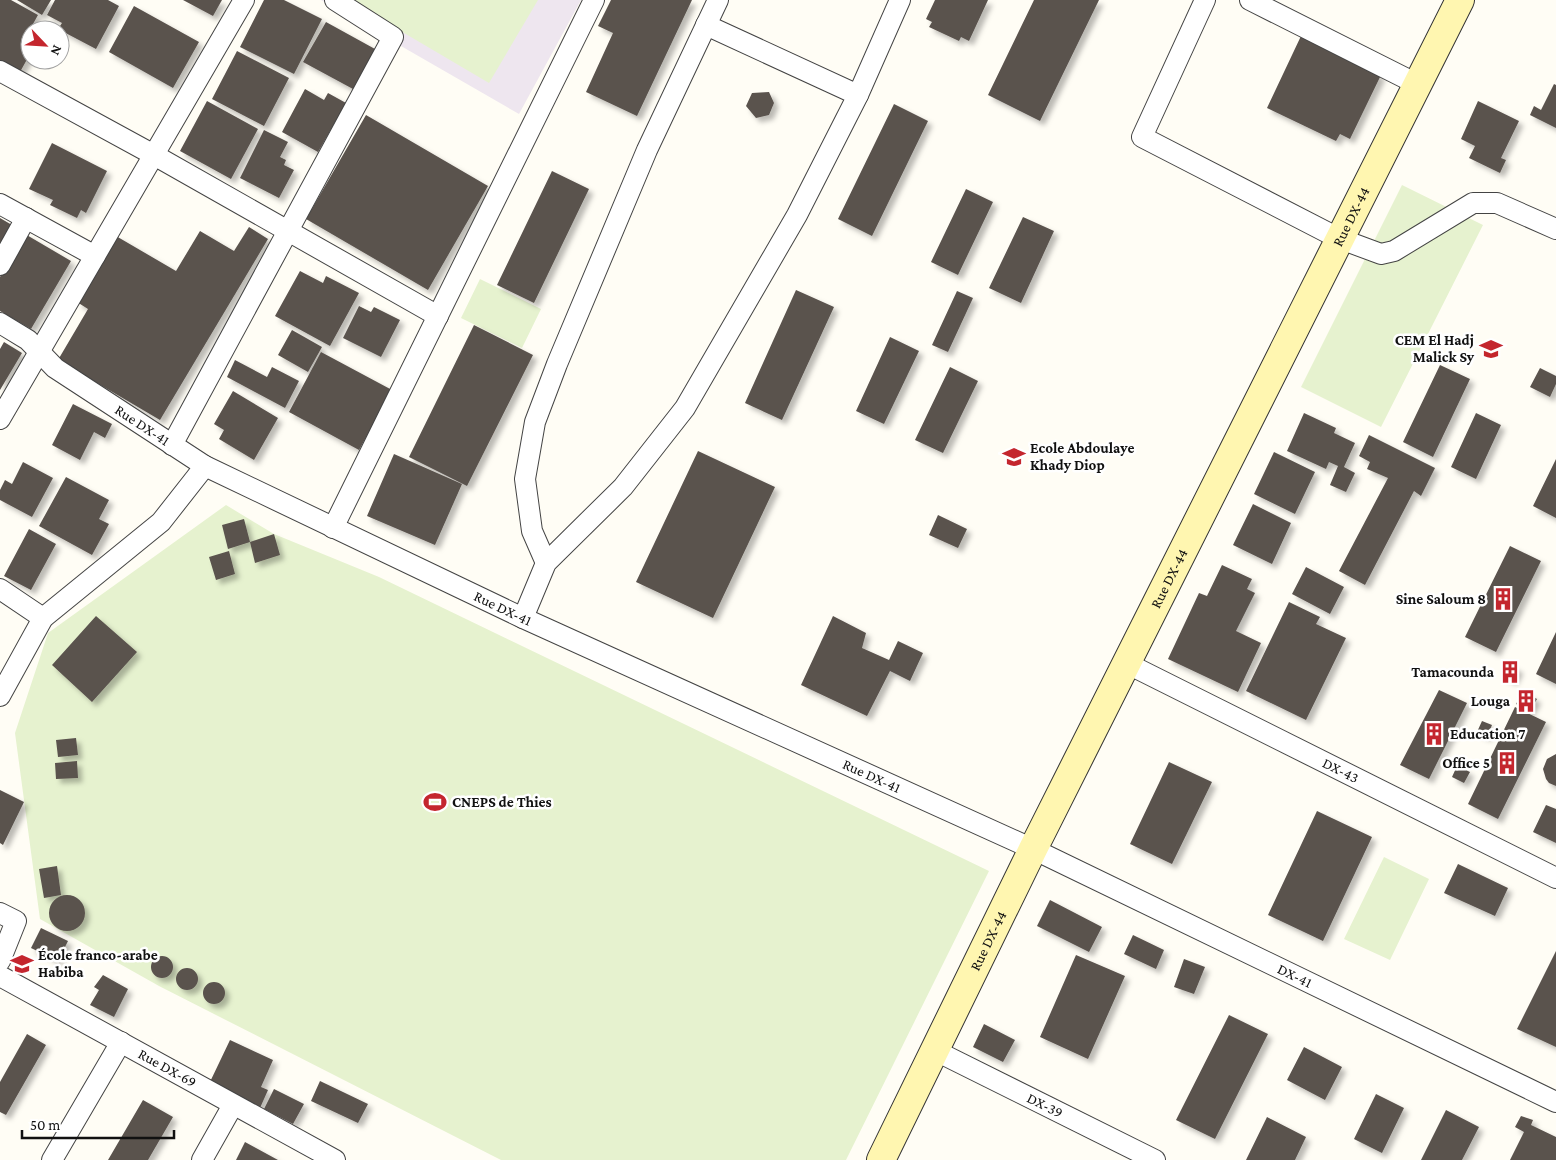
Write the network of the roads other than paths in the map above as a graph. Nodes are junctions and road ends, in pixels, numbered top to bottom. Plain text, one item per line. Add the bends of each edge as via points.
1 (244, 0) edge
2 (335, 0) edge
3 (594, 0) edge
4 (718, 0) edge
5 (900, 0) edge
6 (1205, 0) edge
7 (1250, 0) edge
8 (1460, 0) edge
9 (706, 25) junction
10 (0, 70) edge
11 (1417, 84) junction
12 (858, 95) junction
13 (154, 155) junction
14 (0, 204) edge
15 (26, 218) junction
16 (1556, 229) edge
17 (288, 231) junction
18 (1338, 238) junction
19 (95, 256) junction
20 (0, 265) edge
21 (438, 316) junction
22 (0, 323) edge
23 (39, 352) junction
24 (0, 419) edge
25 (172, 444) junction
26 (205, 466) junction
27 (333, 528) junction
28 (546, 564) junction
29 (0, 590) edge
30 (43, 618) junction
31 (523, 618) junction
32 (1126, 663) junction
33 (0, 696) edge
34 (1033, 849) junction
35 (1556, 878) edge
36 (8, 916) edge
37 (0, 961) edge
38 (0, 976) edge
39 (121, 1042) junction
40 (934, 1050) junction
41 (1556, 1102) edge
42 (233, 1105) junction
43 (52, 1160) edge
44 (202, 1160) edge
45 (335, 1160) edge
46 (881, 1160) edge
47 (1155, 1160) edge

1 - 13 street
2 - 17 street via 393,37
3 - 21 street
4 - 9 street
5 - 12 street
6 - 18 street via 1142,137
7 - 11 street
8 - 11 street, Rue DX-44
9 - 12 street
9 - 28 street via 644,159 535,422 526,479 532,531
10 - 13 street
11 - 18 street, Rue DX-44
12 - 28 street via 797,216 685,408 623,487
13 - 17 street
13 - 19 street
14 - 15 street
15 - 19 street
15 - 20 street
16 - 18 street via 1497,203 1473,203 1394,251 1380,254
17 - 21 street
17 - 25 street
18 - 32 street, Rue DX-44
19 - 23 street
21 - 27 street
22 - 23 street, Rue DX-41 via 28,340
23 - 24 street
23 - 25 street, Rue DX-41 via 55,368
25 - 26 street, Rue DX-41
26 - 27 street, Rue DX-41
26 - 30 street via 161,522
27 - 31 street, Rue DX-41
28 - 31 street
29 - 30 street
30 - 33 street
31 - 34 street, Rue DX-41
32 - 34 street, Rue DX-44
32 - 35 street, DX-43
34 - 40 street, Rue DX-44
34 - 41 street, DX-41
36 - 37 street
38 - 39 street, Rue DX-69
39 - 42 street, Rue DX-69
39 - 43 street
40 - 46 street, Rue DX-44
40 - 47 street, DX-39
42 - 44 street
42 - 45 street, Rue DX-69

